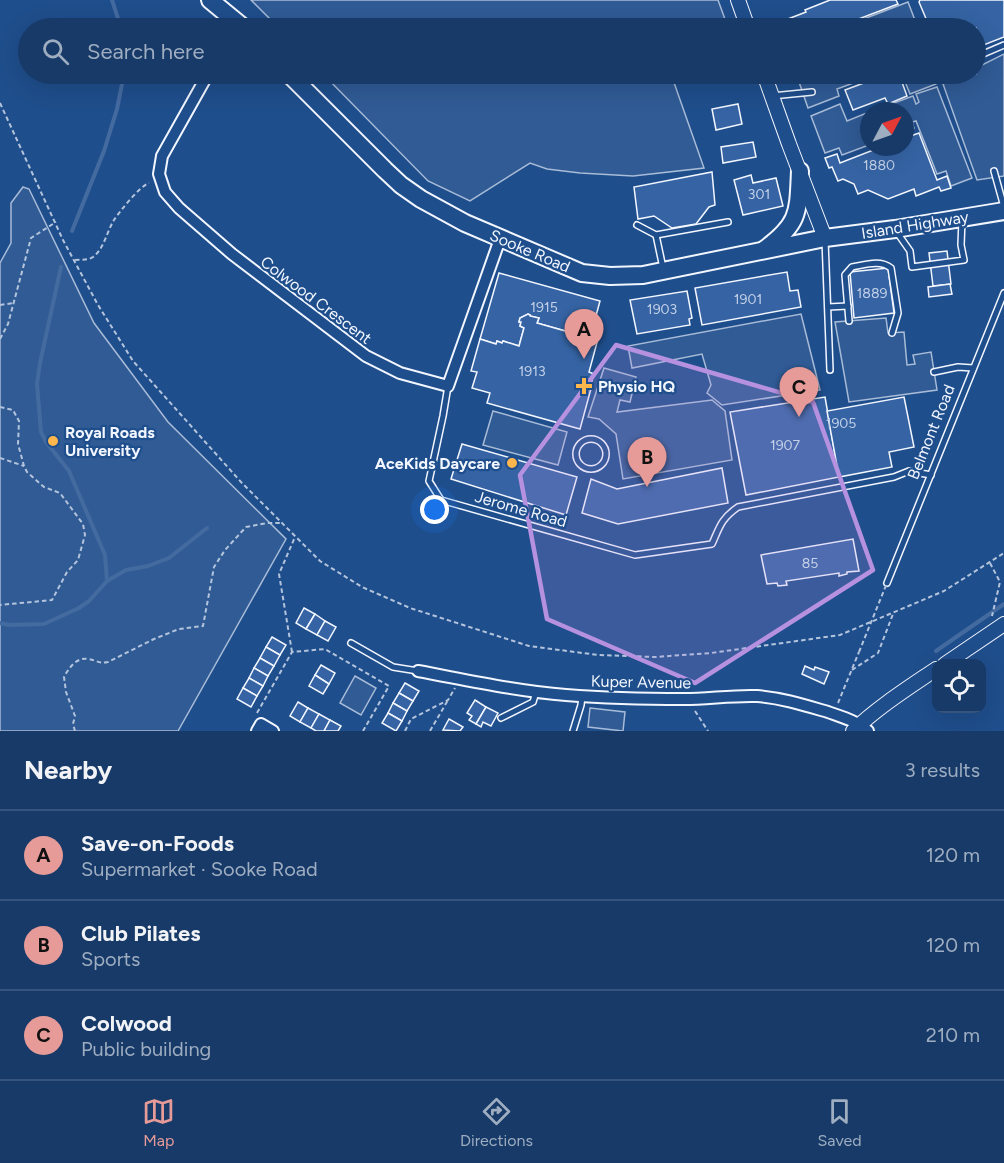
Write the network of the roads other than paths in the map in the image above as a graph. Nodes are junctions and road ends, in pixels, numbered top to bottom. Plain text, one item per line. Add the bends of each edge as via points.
1 (210, 0) edge
2 (738, 0) edge
3 (229, 18) edge
4 (744, 18) edge
5 (1004, 45) edge
6 (986, 52) edge
7 (202, 84) edge
8 (299, 84) edge
9 (768, 84) edge
10 (812, 92) dead end
11 (772, 96) junction
12 (800, 171) junction
13 (994, 171) dead end
14 (1004, 209) edge
15 (963, 218) junction
16 (728, 222) dead end
17 (637, 225) dead end
18 (895, 229) junction
19 (656, 235) junction
20 (500, 238) junction
21 (825, 238) junction
22 (762, 251) junction
23 (664, 271) junction
24 (1004, 292) edge
25 (848, 306) junction
26 (828, 307) junction
27 (849, 321) dead end
28 (892, 333) dead end
29 (973, 368) junction
30 (830, 370) dead end
31 (934, 372) dead end
32 (448, 386) junction
33 (588, 469) joint
34 (931, 475) junction
35 (887, 583) road end
36 (1004, 624) edge
37 (351, 643) dead end
38 (951, 659) edge
39 (418, 671) joint
40 (932, 672) edge
41 (536, 692) junction
42 (582, 696) junction
43 (501, 718) dead end
44 (259, 728) edge
45 (861, 729) edge
46 (273, 731) edge
47 (573, 731) edge

1 - 3 main road
2 - 4 street
5 - 6 lane
7 - 32 street, Colwood Crescent via 162,156 159,174 165,192 232,254 366,356 400,373
8 - 20 main road, Sooke Road via 401,184 441,211
9 - 11 street
10 - 11 lane
11 - 12 street
12 - 21 street
12 - 22 main road via 793,222
13 - 14 lane
14 - 15 main road, Island Highway
15 - 18 main road, Island Highway
15 - 18 lane via 964,260 912,267 910,251
16 - 19 lane
17 - 19 lane
18 - 21 main road, Island Highway
19 - 23 lane
20 - 23 main road, Sooke Road via 582,273 610,276
20 - 32 street
21 - 22 main road, Sooke Road
21 - 26 lane
22 - 23 main road, Sooke Road
24 - 29 lane, Belmont Road
25 - 26 lane
25 - 27 lane
25 - 28 lane via 845,275 852,267 880,262 887,265 891,268 898,313
26 - 30 lane
29 - 31 lane
29 - 34 lane, Belmont Road
32 - 34 lane, Jerome Road via 429,481 441,500 635,555 712,544 723,520 738,507 909,471
33 - 33 lane via 602,464 606,455 603,446 591,439 578,446 576,455 579,464
34 - 35 lane, Belmont Road
36 - 38 street
37 - 39 lane via 393,667
39 - 41 street, Kuper Avenue
40 - 45 street
41 - 42 street, Kuper Avenue
41 - 43 lane via 533,702
42 - 45 street, Kuper Avenue via 771,697 832,714
42 - 47 lane
44 - 46 street

